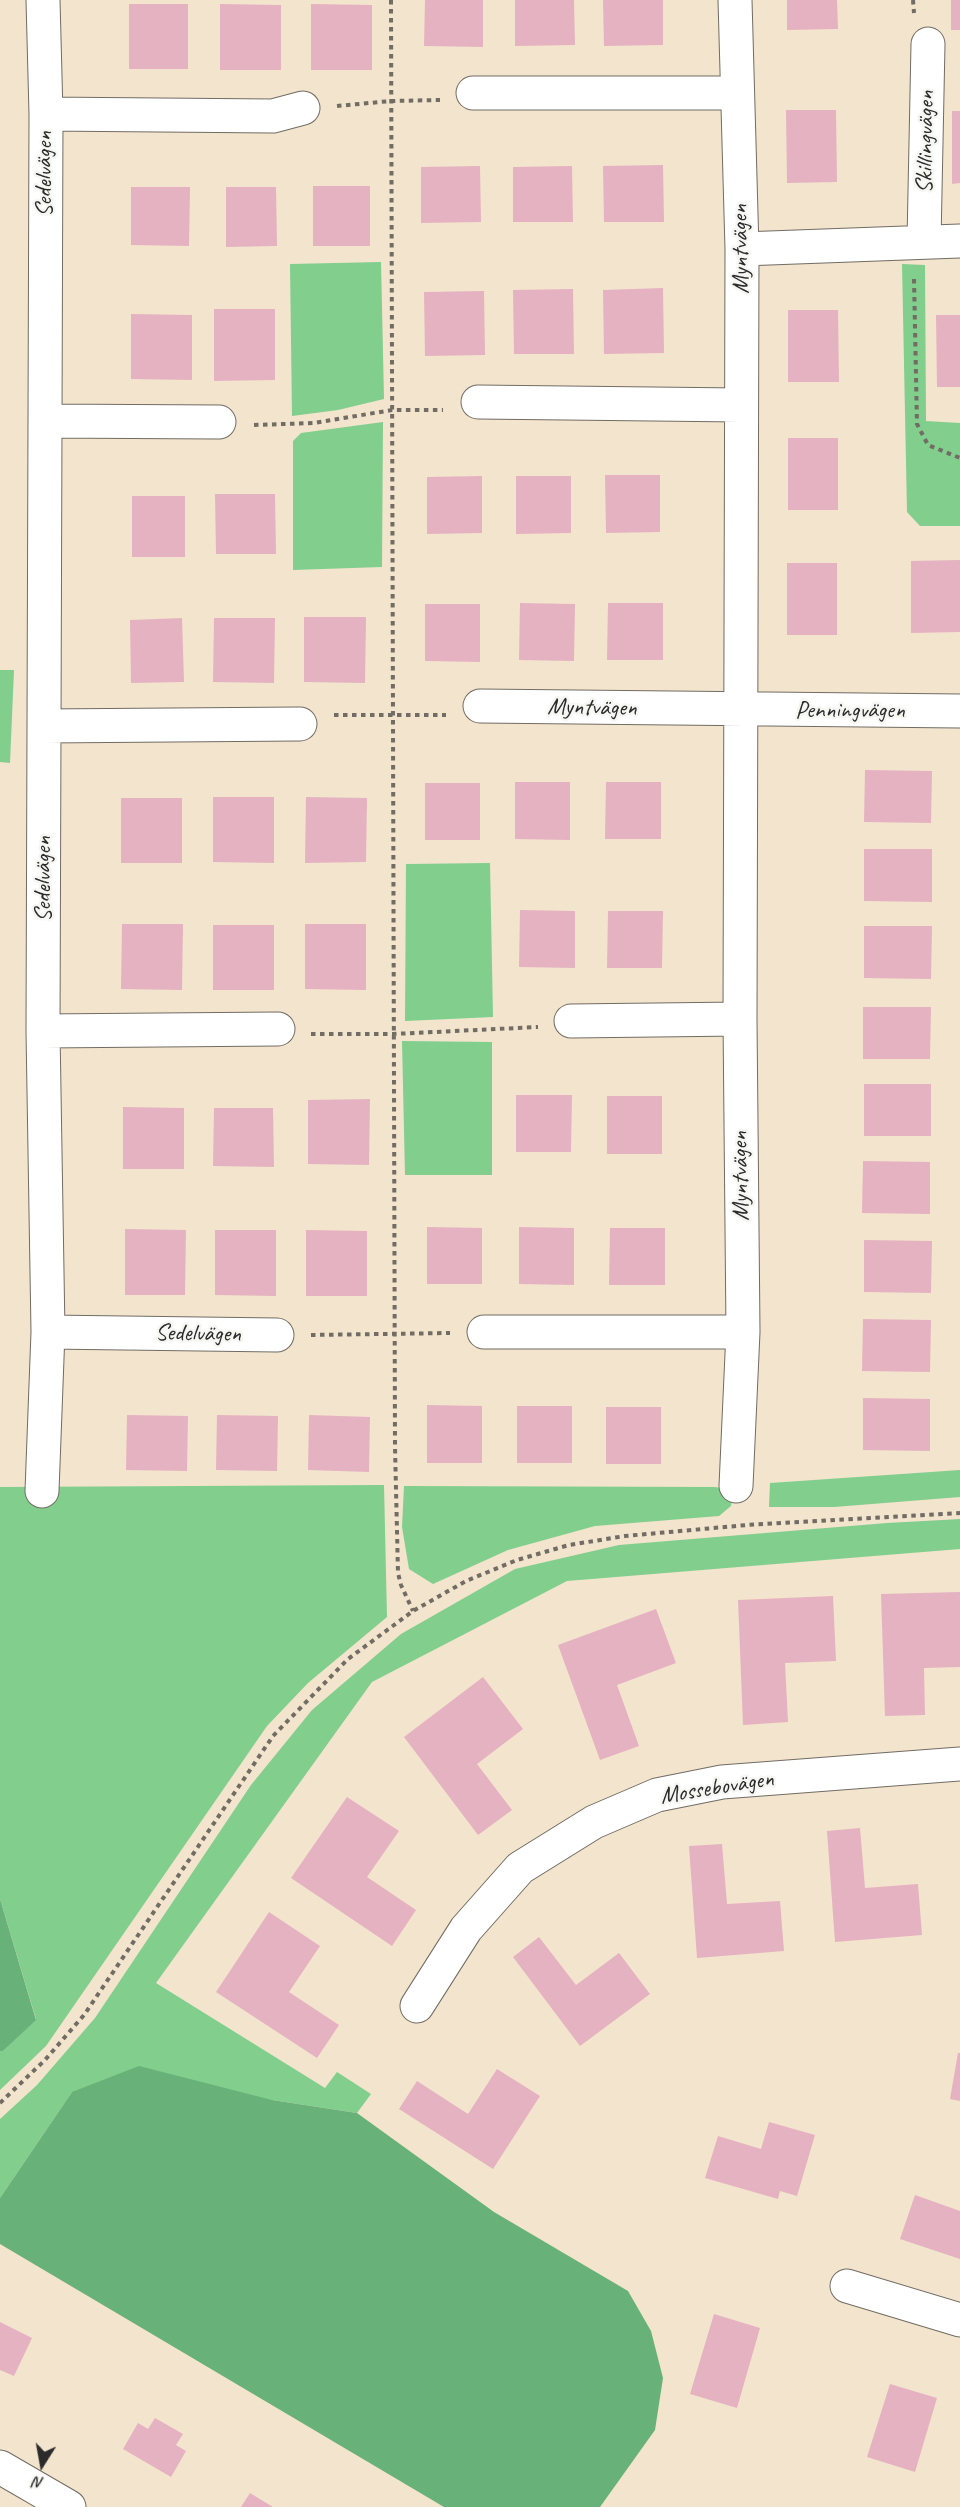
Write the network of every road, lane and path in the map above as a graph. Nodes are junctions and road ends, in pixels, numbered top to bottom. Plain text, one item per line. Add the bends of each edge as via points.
1 (43, 0) edge
2 (392, 0) edge
3 (735, 0) edge
4 (928, 44) dead end
5 (473, 93) joint
6 (737, 93) junction
7 (391, 101) junction
8 (303, 108) joint
9 (46, 114) junction
10 (919, 241) junction
11 (960, 241) edge
12 (742, 249) junction
13 (478, 402) joint
14 (740, 405) junction
15 (392, 410) junction
16 (45, 421) junction
17 (219, 422) joint
18 (960, 458) edge
19 (490, 706) joint
20 (740, 710) junction
21 (960, 711) edge
22 (392, 715) junction
23 (292, 723) joint
24 (44, 726) junction
25 (740, 1019) junction
26 (571, 1021) joint
27 (278, 1029) joint
28 (43, 1031) junction
29 (393, 1034) junction
30 (48, 1332) junction
31 (484, 1332) joint
32 (742, 1332) junction
33 (277, 1335) joint
34 (394, 1335) junction
35 (736, 1486) dead end
36 (42, 1491) dead end
37 (960, 1513) edge
38 (413, 1611) junction
39 (960, 1764) edge
40 (417, 2006) dead end
41 (0, 2103) edge
42 (847, 2286) dead end
43 (960, 2320) edge
44 (0, 2468) edge
45 (69, 2507) edge

1 - 9 street
2 - 7 path
3 - 6 street, Myntvägen
4 - 10 street, Skillingvägen
5 - 6 street
5 - 7 path via 455,100
6 - 12 street, Myntvägen
7 - 8 path
7 - 15 path
8 - 9 street, Sedelvägen via 273,116
9 - 16 street, Sedelvägen
10 - 11 street
10 - 12 street
10 - 18 path via 918,424 928,445
12 - 14 street, Myntvägen
13 - 14 street
13 - 15 path via 459,410
14 - 20 street, Myntvägen
15 - 17 path via 314,423
15 - 22 path
16 - 17 street
16 - 24 street, Sedelvägen
19 - 20 street, Myntvägen
19 - 22 path via 474,715
20 - 21 street, Penningvägen
20 - 25 street, Myntvägen
22 - 23 path via 311,716
22 - 29 path
23 - 24 street
24 - 28 street, Sedelvägen
25 - 26 street
25 - 32 street, Myntvägen
26 - 29 path via 547,1027
27 - 28 street
27 - 29 path via 311,1034
28 - 30 street, Sedelvägen
29 - 34 path
30 - 33 street, Sedelvägen
30 - 36 street, Sedelvägen
31 - 32 street
31 - 34 path
32 - 35 street, Myntvägen
33 - 34 path
34 - 38 path via 398,1573
37 - 38 path via 747,1526 625,1536 569,1545 466,1581
38 - 41 path via 348,1659 273,1736 84,2015 52,2053
39 - 40 street, Mossebovägen via 722,1782 657,1795 594,1822 520,1868 466,1929
42 - 43 street
44 - 45 street

